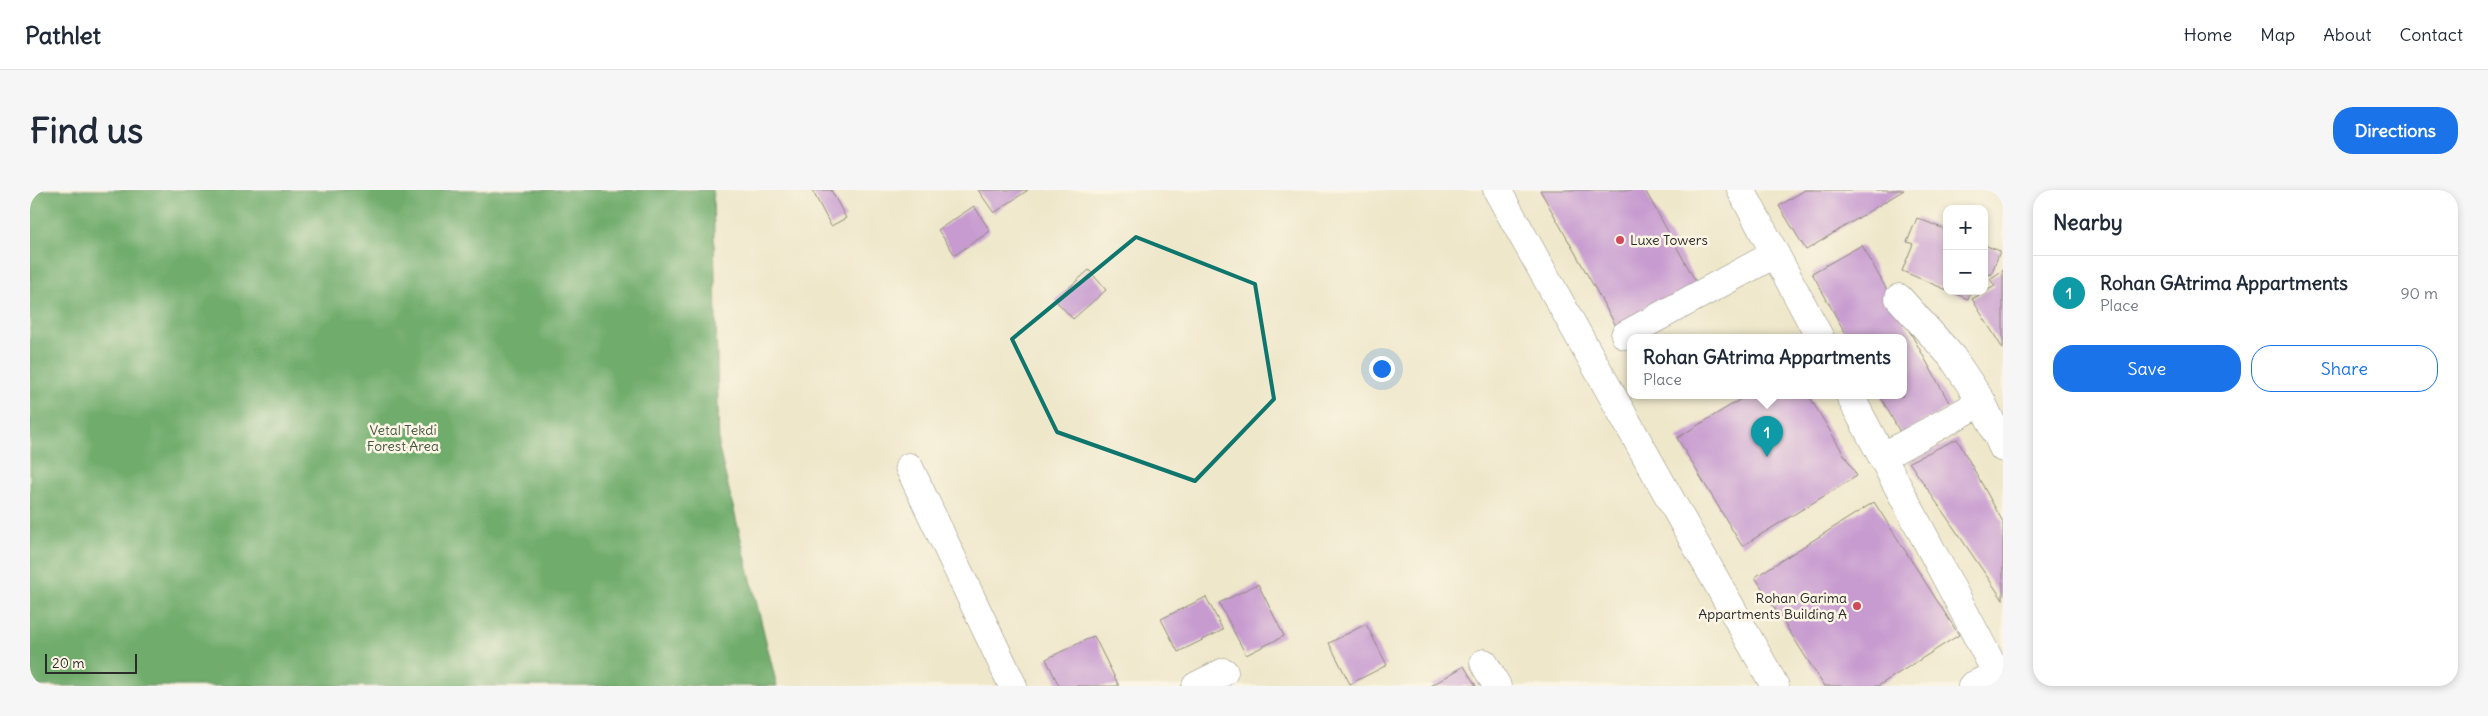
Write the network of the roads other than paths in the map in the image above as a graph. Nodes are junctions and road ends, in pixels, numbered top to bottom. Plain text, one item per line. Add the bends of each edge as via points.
1 (1497, 190) edge
2 (1741, 190) edge
3 (1775, 254) junction
4 (1899, 298) dead end
5 (1818, 334) edge
6 (1625, 335) dead end
7 (1852, 399) edge
8 (1982, 402) junction
9 (2003, 448) edge
10 (1882, 457) junction
11 (909, 467) dead end
12 (1224, 672) dead end
13 (2000, 673) edge
14 (1013, 686) edge
15 (1196, 686) edge
16 (1775, 686) edge
17 (1972, 686) edge

1 - 16 street
2 - 3 street
3 - 5 street
3 - 6 street
4 - 8 street via 1952,357
7 - 10 street
8 - 9 street
8 - 10 street
10 - 13 street
11 - 14 street
12 - 15 street
13 - 17 street

